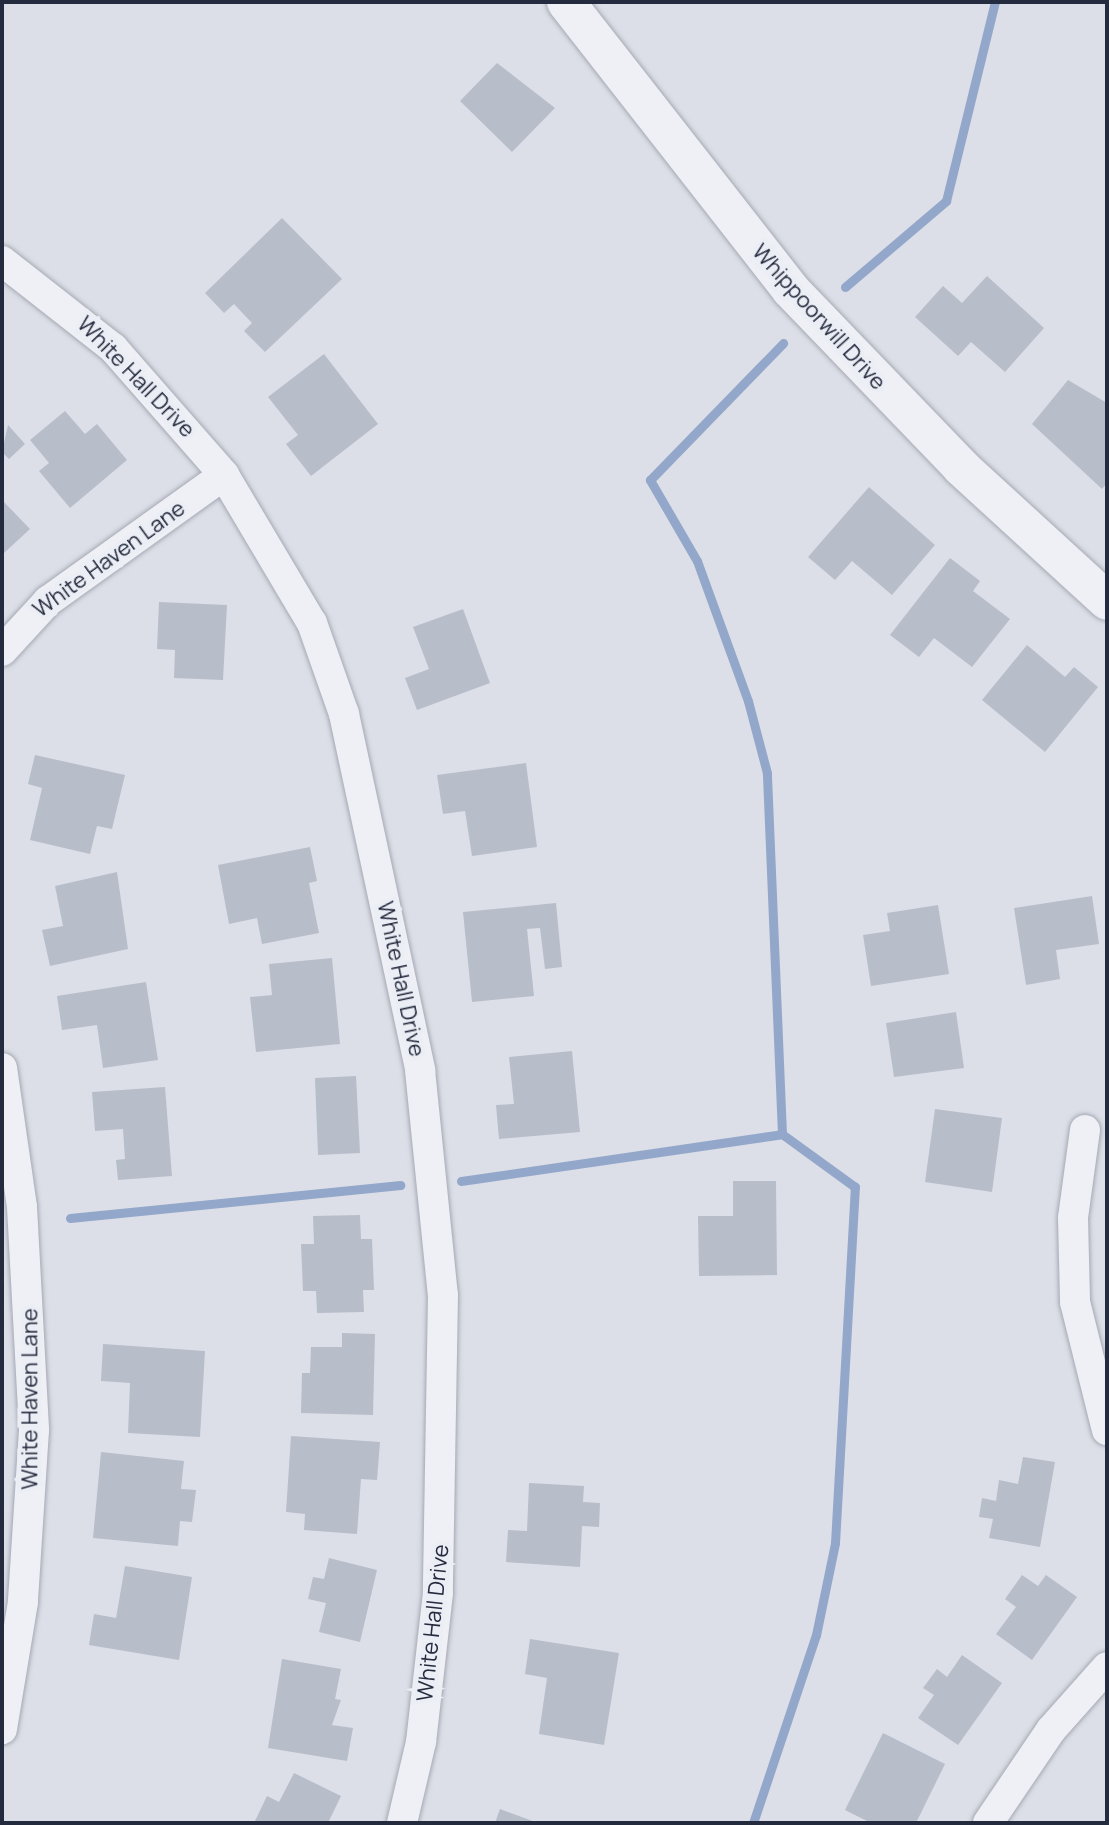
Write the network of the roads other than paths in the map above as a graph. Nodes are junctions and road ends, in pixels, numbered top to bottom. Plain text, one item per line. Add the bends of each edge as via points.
1 (566, 2) edge
2 (2, 261) edge
3 (224, 475) junction
4 (1107, 601) edge
5 (2, 651) edge
6 (2, 1068) edge
7 (1085, 1130) dead end
8 (1107, 1430) edge
9 (1107, 1667) edge
10 (2, 1729) edge
11 (402, 1823) edge
12 (988, 1823) edge

1 - 4 street, Whippoorwill Drive via 790,289 961,467
2 - 3 street, White Hall Drive via 113,348
3 - 5 street, White Haven Lane via 48,601
3 - 11 street, White Hall Drive via 282,566 337,689 420,1070 443,1295 445,1471 421,1742
6 - 10 street, White Haven Lane via 22,1207 34,1403 23,1602
7 - 8 street via 1073,1218 1075,1302
9 - 12 street via 1051,1730

